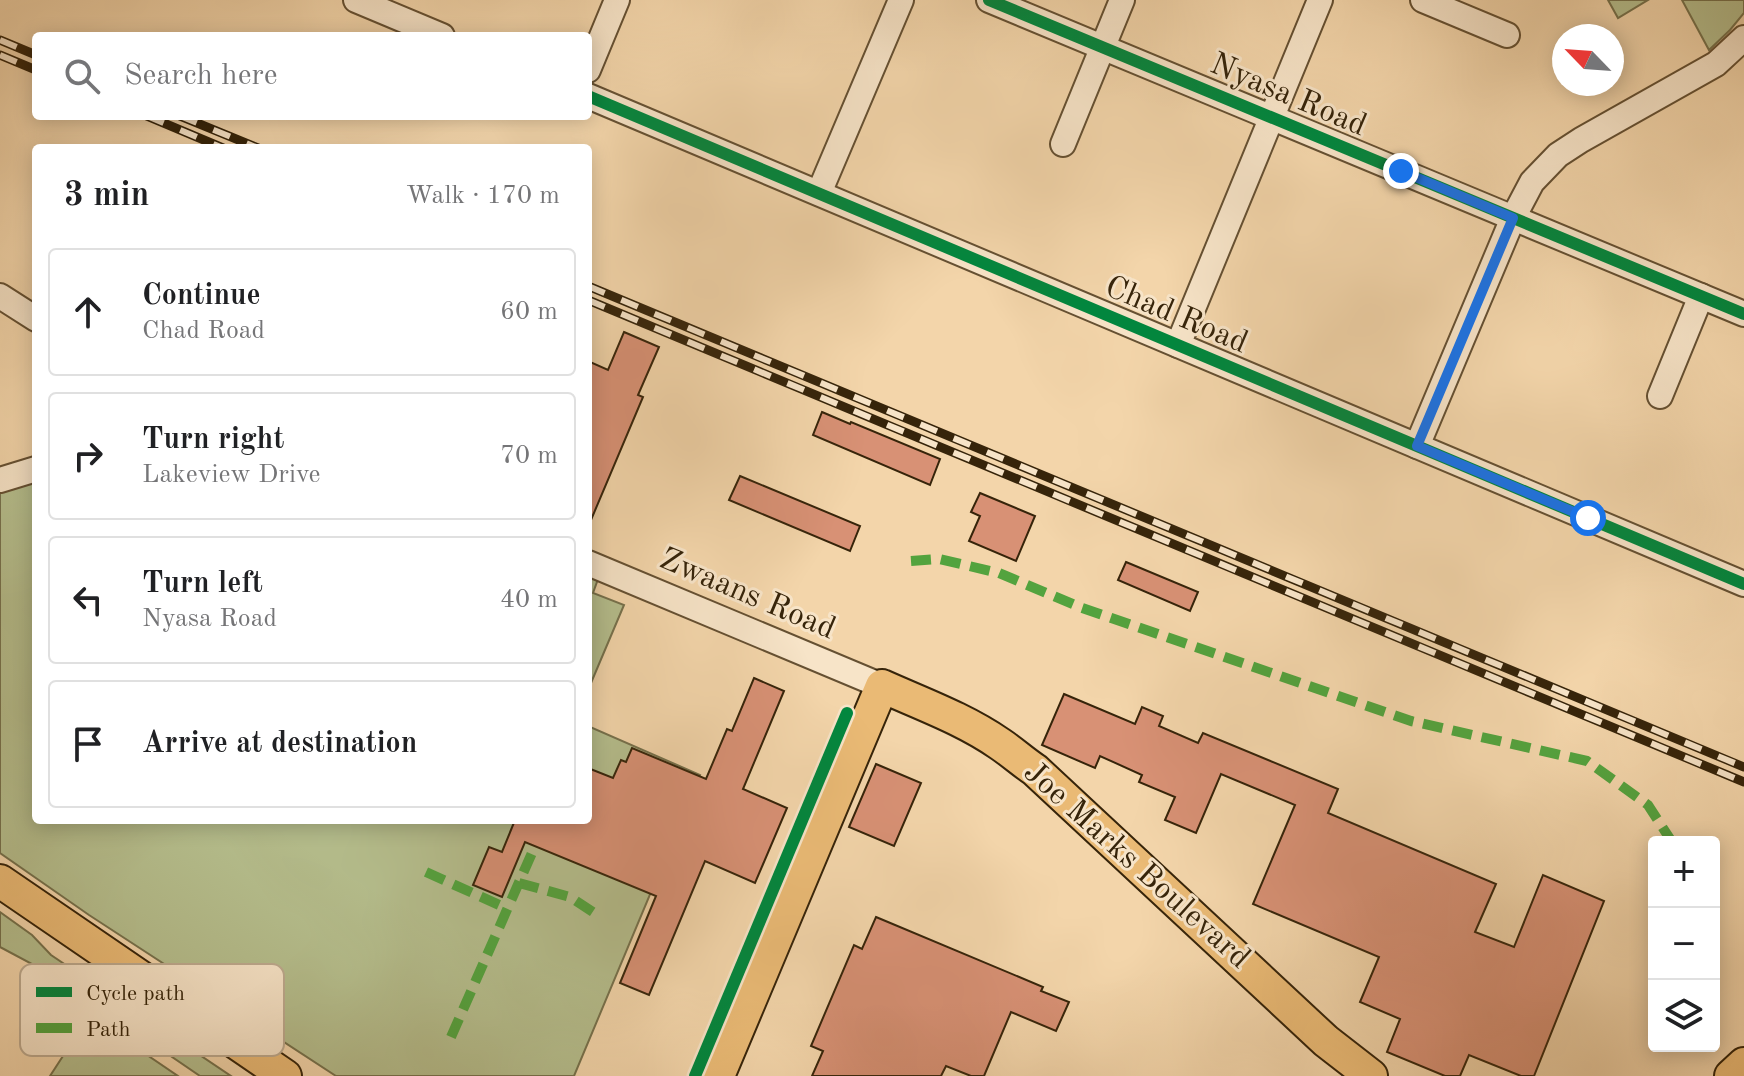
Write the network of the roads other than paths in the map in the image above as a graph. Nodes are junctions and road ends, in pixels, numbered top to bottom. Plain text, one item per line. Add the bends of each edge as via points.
1 (356, 0) edge
2 (617, 0) edge
3 (901, 0) edge
4 (989, 0) edge
5 (1122, 0) edge
6 (1320, 0) edge
7 (1423, 0) edge
8 (432, 32) edge
9 (1507, 35) dead end
10 (1744, 38) edge
11 (1103, 47) junction
12 (592, 60) edge
13 (592, 98) edge
14 (1271, 118) junction
15 (1063, 144) dead end
16 (819, 193) junction
17 (1513, 218) junction
18 (0, 296) edge
19 (1701, 296) junction
20 (1744, 314) edge
21 (32, 316) edge
22 (1178, 345) junction
23 (1660, 396) dead end
24 (1417, 446) junction
25 (32, 470) edge
26 (0, 480) edge
27 (592, 565) edge
28 (1744, 584) edge
29 (882, 686) junction
30 (0, 881) edge
31 (121, 964) edge
32 (256, 1056) edge
33 (1744, 1064) edge
34 (285, 1076) edge
35 (718, 1076) edge
36 (1371, 1076) edge
37 (1731, 1076) edge

1 - 8 street
2 - 12 street
3 - 16 street
4 - 11 street, Nyasa Road
5 - 11 street
6 - 14 street
7 - 9 street
10 - 17 street via 1716,64 1558,155 1532,182
11 - 14 street, Nyasa Road
11 - 15 street
13 - 16 street, Chad Road
14 - 17 street, Nyasa Road
14 - 22 street
16 - 22 street, Chad Road
17 - 19 street, Nyasa Road
17 - 24 street
18 - 21 street
19 - 20 street, Nyasa Road
19 - 23 street
22 - 24 street, Chad Road
24 - 28 street, Chad Road
25 - 26 street
27 - 29 street, Zwaans Road
29 - 35 main road
29 - 36 main road, Joe Marks Boulevard via 971,727 1035,770 1326,1041
30 - 31 main road
32 - 34 main road
33 - 37 main road

